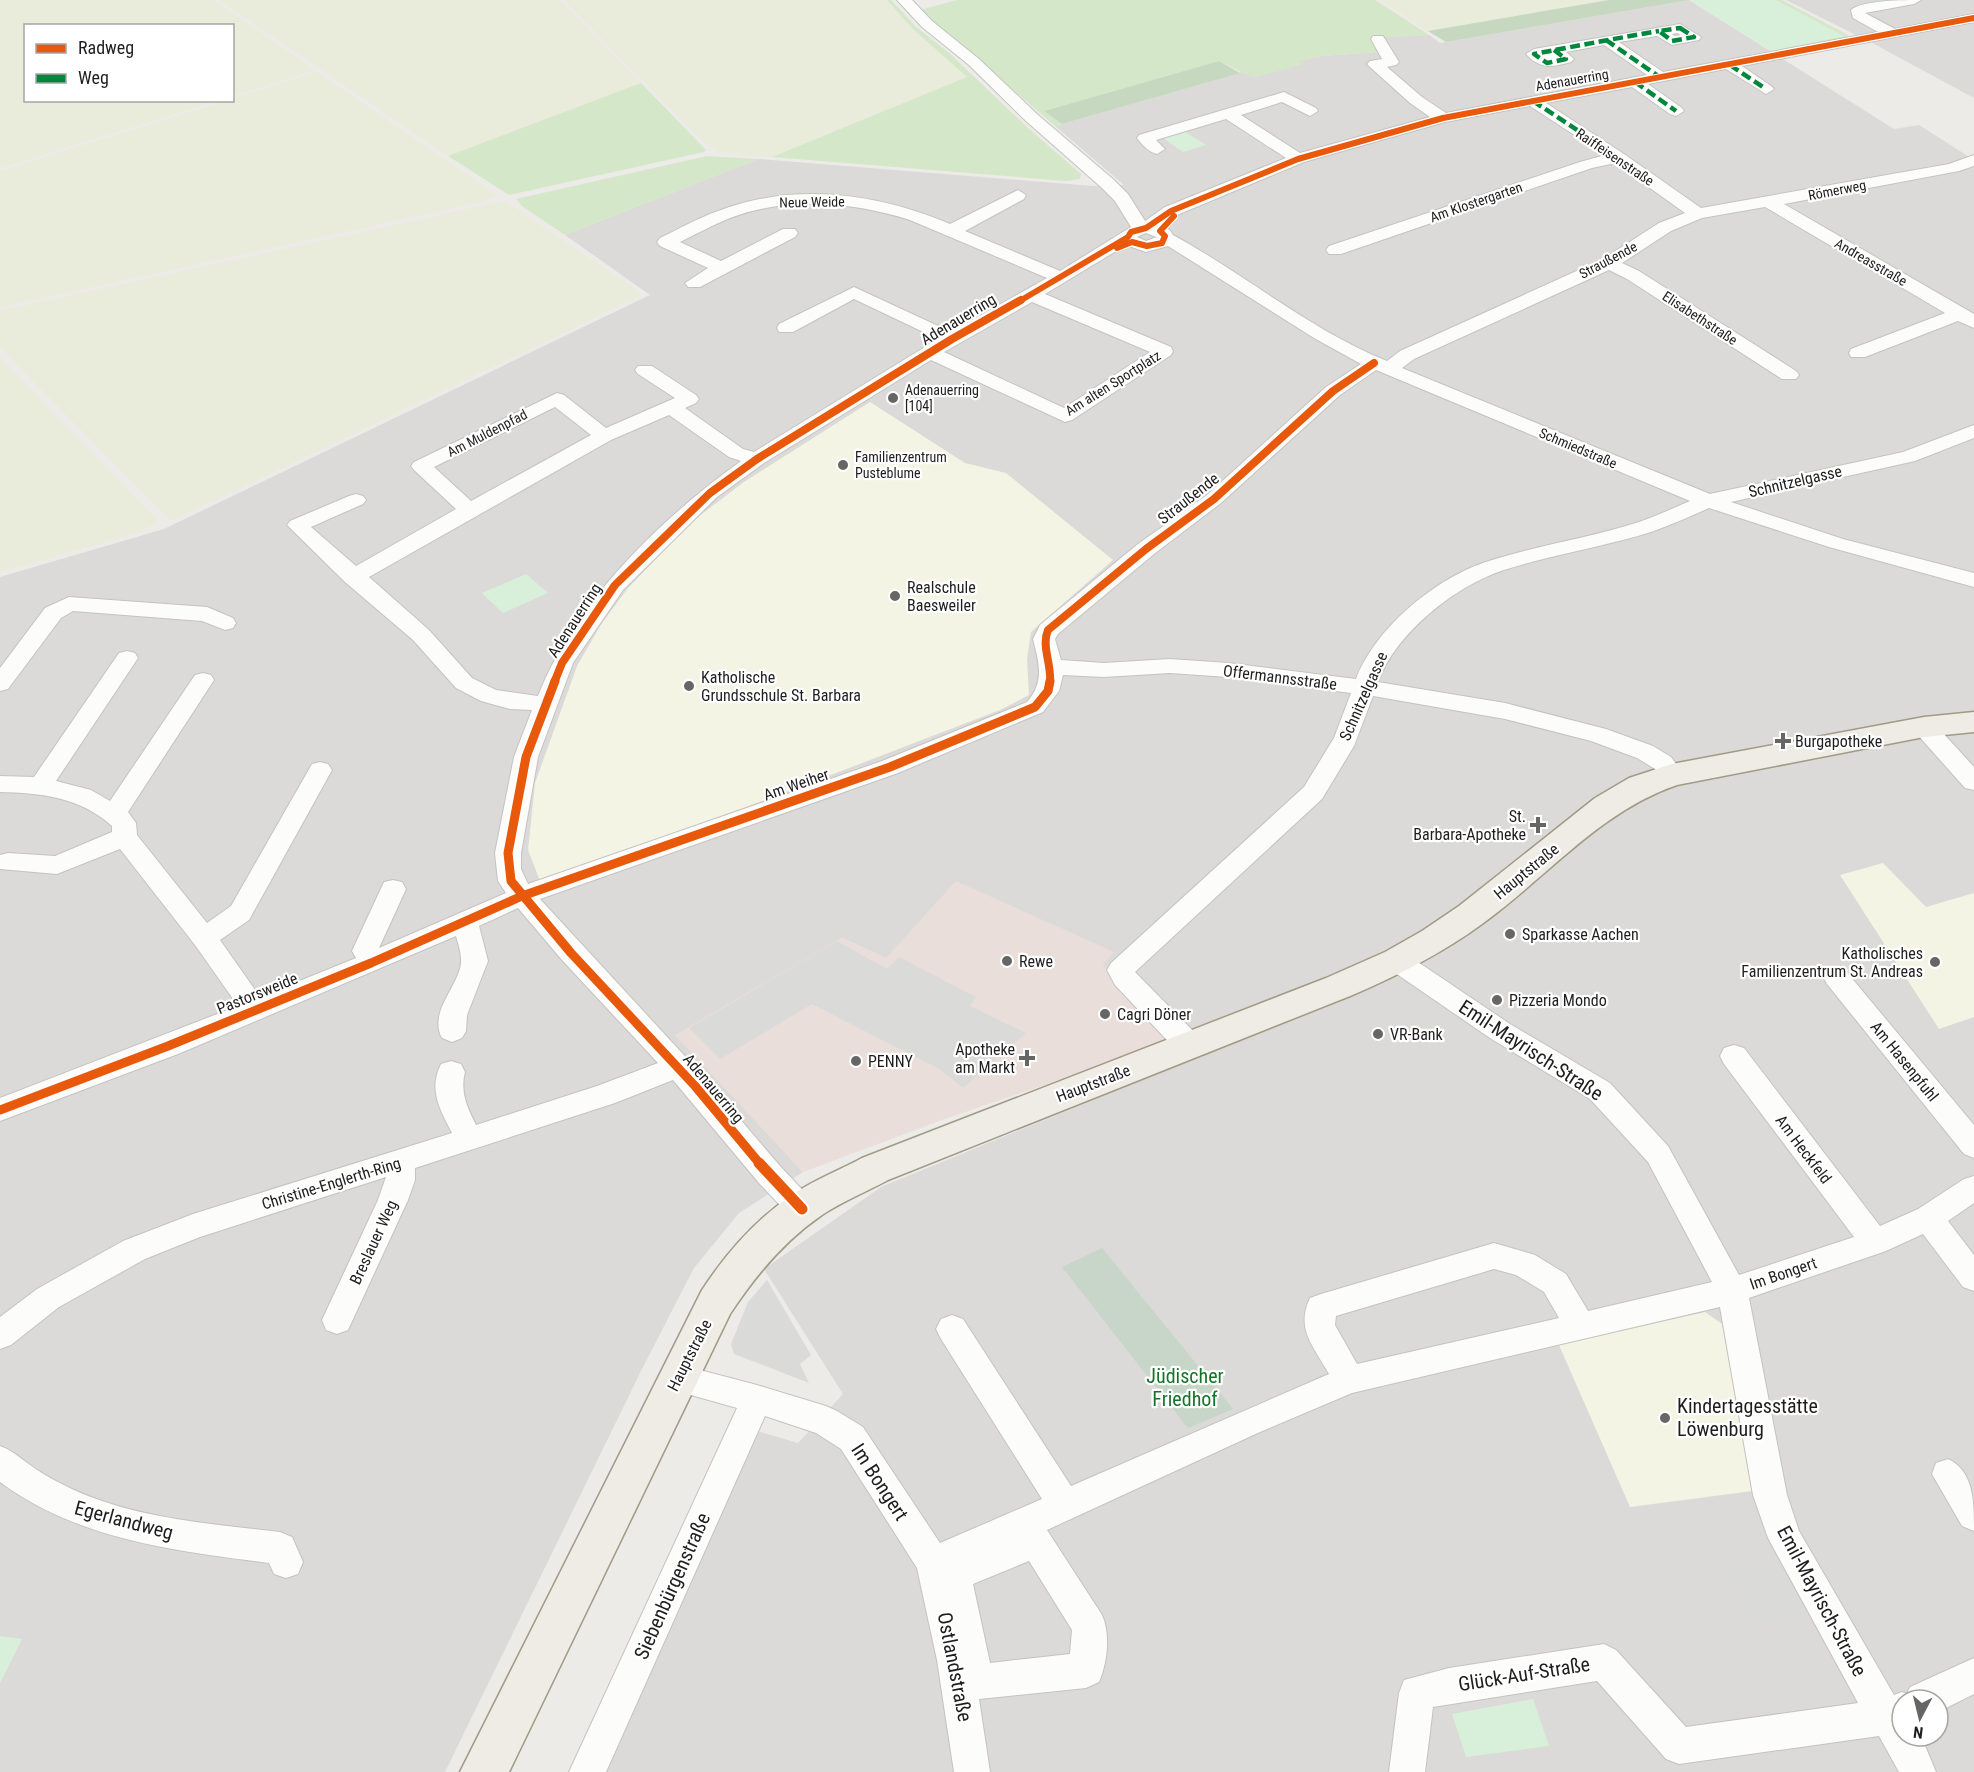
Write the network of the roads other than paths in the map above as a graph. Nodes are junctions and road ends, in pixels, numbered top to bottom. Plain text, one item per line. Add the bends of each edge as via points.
1 (904, 0) edge
2 (1914, 0) edge
3 (1974, 18) edge
4 (1659, 31) dead end
5 (1892, 33) junction
6 (1378, 39) dead end
7 (1606, 40) junction
8 (1554, 50) dead end
9 (1730, 65) junction
10 (1661, 78) junction
11 (1635, 82) junction
12 (1766, 89) dead end
13 (1532, 101) junction
14 (1310, 111) dead end
15 (1676, 111) dead end
16 (1229, 114) junction
17 (1443, 118) junction
18 (1157, 149) dead end
19 (1618, 157) junction
20 (1298, 159) junction
21 (1974, 160) edge
22 (1018, 195) dead end
23 (1124, 202) junction
24 (1769, 202) junction
25 (1178, 208) junction
26 (1698, 214) junction
27 (951, 231) junction
28 (789, 233) dead end
29 (1147, 236) junction
30 (1335, 250) dead end
31 (1609, 262) junction
32 (723, 267) junction
33 (1061, 278) junction
34 (694, 283) dead end
35 (1029, 294) junction
36 (1967, 318) edge
37 (786, 328) dead end
38 (952, 339) junction
39 (931, 353) junction
40 (1858, 353) dead end
41 (1381, 366) junction
42 (645, 370) dead end
43 (1789, 375) dead end
44 (671, 407) junction
45 (1974, 430) edge
46 (604, 436) junction
47 (757, 459) junction
48 (356, 500) dead end
49 (1708, 501) junction
50 (469, 510) junction
51 (353, 577) junction
52 (1974, 580) edge
53 (225, 622) dead end
54 (127, 658) dead end
55 (1051, 668) junction
56 (203, 680) dead end
57 (0, 684) edge
58 (1365, 686) junction
59 (546, 704) junction
60 (1974, 722) edge
61 (1924, 727) junction
62 (320, 770) dead end
63 (1672, 775) junction
64 (1974, 782) edge
65 (0, 784) edge
66 (41, 785) junction
67 (114, 814) junction
68 (125, 837) junction
69 (8, 862) dead end
70 (393, 889) dead end
71 (522, 896) junction
72 (465, 921) junction
73 (204, 938) junction
74 (1397, 962) junction
75 (371, 963) junction
76 (1836, 976) dead end
77 (254, 1009) junction
78 (452, 1031) dead end
79 (1190, 1046) junction
80 (1734, 1056) dead end
81 (678, 1067) junction
82 (451, 1072) dead end
83 (0, 1110) edge
84 (468, 1137) junction
85 (1974, 1146) edge
86 (401, 1162) junction
87 (1974, 1188) edge
88 (802, 1209) junction
89 (1928, 1218) junction
90 (1875, 1242) junction
91 (1974, 1278) edge
92 (1732, 1291) junction
93 (337, 1320) dead end
94 (1580, 1325) junction
95 (952, 1329) dead end
96 (0, 1335) edge
97 (677, 1378) junction
98 (1349, 1380) junction
99 (757, 1399) junction
100 (0, 1461) edge
101 (1948, 1474) dead end
102 (1065, 1507) junction
103 (1974, 1515) edge
104 (286, 1562) dead end
105 (933, 1562) junction
106 (1974, 1676) edge
107 (976, 1682) joint
108 (1948, 1688) edge
109 (1890, 1709) edge
110 (1890, 1715) edge
111 (1908, 1748) edge
112 (484, 1772) edge
113 (587, 1772) edge
114 (972, 1772) edge
115 (1407, 1772) edge
116 (1918, 1772) edge

1 - 23 street, Schmiedstraße
2 - 5 street via 1850,10
3 - 5 street, Adenauerring
4 - 7 street
5 - 9 street, Adenauerring
6 - 17 street via 1391,62 1375,64
7 - 8 street
7 - 10 street
9 - 10 street, Adenauerring
9 - 12 street
10 - 11 street, Adenauerring
11 - 13 street, Adenauerring
11 - 15 street
13 - 17 street, Adenauerring
13 - 19 street, Raiffeisenstraße
14 - 16 street via 1284,97
16 - 18 street via 1145,138
16 - 20 street
17 - 20 street, Adenauerring
19 - 26 street, Raiffeisenstraße
19 - 30 street, Am Klostergarten
20 - 25 street, Adenauerring
21 - 24 street, Römerweg via 1953,168
22 - 27 street
23 - 25 street
23 - 29 street, Schmiedstraße
24 - 26 street, Römerweg
24 - 36 street, Andreasstraße
25 - 29 street, Adenauerring
26 - 31 street, Straußende via 1665,227
27 - 32 street, Neue Weide via 893,208 833,199 789,200 725,214 666,242
27 - 33 street, Neue Weide
28 - 32 street, Neue Weide
29 - 33 street, Adenauerring via 1094,256
29 - 41 street, Schmiedstraße via 1205,260 1336,346
31 - 41 street, Straußende
31 - 43 street, Elisabethstraße
32 - 34 street, Neue Weide
33 - 35 street, Adenauerring
35 - 38 street, Adenauerring
35 - 39 street, Am alten Sportplatz via 1164,351 1065,416
36 - 40 street
37 - 38 street via 854,292
38 - 39 street, Adenauerring
39 - 47 street, Adenauerring
41 - 49 street, Schmiedstraße
41 - 55 street, Straußende via 1333,390 1214,499 1048,630 1044,639
42 - 44 street via 689,399
44 - 46 street
44 - 47 street via 736,453
45 - 49 street, Schnitzelgasse via 1908,457
46 - 50 street
46 - 50 street, Am Muldenpfad via 557,399 421,466
47 - 59 street, Adenauerring via 710,493 615,585 562,663
48 - 51 street via 297,525
49 - 52 street, Schmiedstraße via 1836,543
49 - 58 street, Schnitzelgasse via 1647,526 1476,574 1414,616 1388,641
50 - 51 street
51 - 59 street via 421,635 464,683 510,702
53 - 57 street via 207,615 69,604 53,613
54 - 66 street
55 - 58 street, Offermannsstraße via 1170,666
55 - 71 street, Am Weiher via 1048,693 1035,707 1021,714 890,767
56 - 67 street
58 - 63 street, Offermannsstraße via 1505,711 1598,735 1645,752 1663,763
58 - 79 street, Schnitzelgasse via 1345,740 1313,793 1120,970
59 - 71 street, Adenauerring via 526,757 508,853 507,869
60 - 61 main road, Hauptstraße
61 - 63 main road, Hauptstraße
61 - 64 street
62 - 73 street via 240,913
63 - 74 main road, Hauptstraße via 1640,786 1606,806 1471,915
65 - 66 street
66 - 67 street via 82,796
67 - 68 street, Pastorsweide via 124,823
68 - 69 street via 57,865
68 - 73 street, Pastorsweide
70 - 75 street via 365,951
71 - 72 street, Pastorsweide
71 - 81 street, Adenauerring
72 - 75 street, Pastorsweide
72 - 78 street via 475,961 453,1015
73 - 77 street, Pastorsweide
74 - 79 main road, Hauptstraße
74 - 92 street, Emil-Mayrisch-Straße via 1600,1091 1658,1154
75 - 77 street, Pastorsweide
76 - 85 street, Am Hasenpfuhl
77 - 83 street, Pastorsweide
79 - 88 main road, Hauptstraße via 875,1170
80 - 90 street, Am Heckfeld
81 - 84 street, Christine-Englerth-Ring via 605,1095
81 - 88 street, Adenauerring via 756,1162
82 - 84 street via 447,1090
84 - 86 street, Christine-Englerth-Ring
86 - 93 street, Breslauer Weg via 393,1200
86 - 96 street, Christine-Englerth-Ring via 193,1227 134,1250 48,1298
87 - 89 street, Im Bongert
88 - 97 main road, Hauptstraße via 779,1227 730,1281
89 - 90 street, Im Bongert
89 - 91 street
90 - 92 street, Im Bongert
92 - 94 street, Im Bongert
92 - 109 street, Emil-Mayrisch-Straße via 1770,1495 1785,1538 1867,1685
94 - 98 street, Im Bongert
94 - 98 street via 1555,1283 1524,1264 1494,1256 1321,1307 1319,1326
95 - 102 street
97 - 99 street, Im Bongert
97 - 112 main road, Hauptstraße
98 - 102 street, Im Bongert
99 - 105 street, Im Bongert via 826,1421 852,1438
99 - 113 street, Siebenbürgenstraße
100 - 104 street, Egerlandweg via 57,1500 95,1516 158,1533 280,1548
101 - 103 street
102 - 105 street, Im Bongert
105 - 114 street, Ostlandstraße via 955,1660
106 - 108 street
107 - 107 street via 1086,1670 1090,1627 1036,1542 964,1570 954,1578
110 - 115 street, Glück-Auf-Straße via 1679,1746 1604,1662 1417,1693
111 - 116 street, Emil-Mayrisch-Straße

